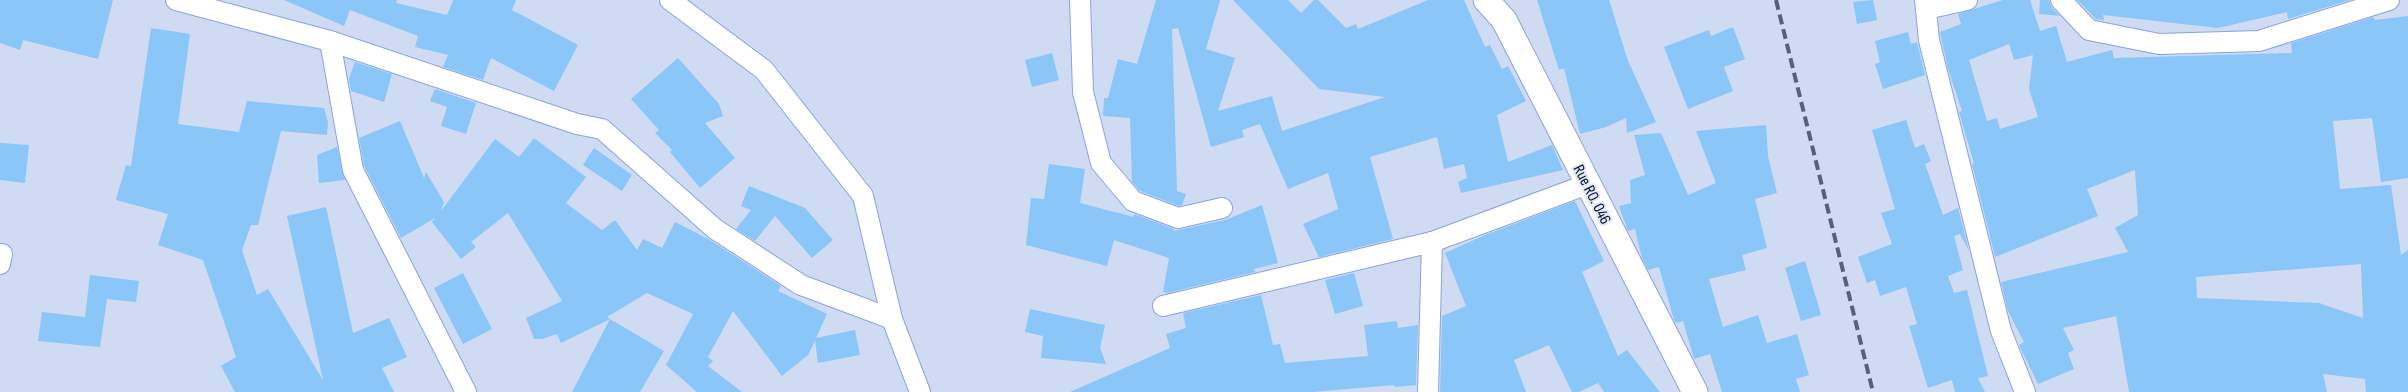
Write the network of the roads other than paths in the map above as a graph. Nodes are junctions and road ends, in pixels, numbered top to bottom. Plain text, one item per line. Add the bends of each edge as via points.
1 (176, 0) edge
2 (670, 0) edge
3 (1080, 0) edge
4 (1486, 0) edge
5 (1967, 0) edge
6 (2061, 0) edge
7 (2389, 0) edge
8 (1925, 5) edge
9 (330, 41) junction
10 (1588, 184) junction
11 (1222, 208) dead end
12 (1432, 242) junction
13 (1163, 306) dead end
14 (892, 319) junction
15 (466, 392) edge
16 (920, 392) edge
17 (1428, 392) edge
18 (1694, 392) edge
19 (2025, 392) edge

1 - 9 street
2 - 14 street via 764,70 863,196
3 - 11 street via 1083,92 1100,163 1133,201 1178,218
4 - 10 street, Rue RO. 046 via 1504,20
5 - 8 street
6 - 7 street via 2089,30 2159,44 2259,41
8 - 19 street via 1929,40 2001,331
9 - 14 street via 577,124 602,129 715,229 801,285
9 - 15 street via 353,170
10 - 12 street
10 - 18 street, Rue RO. 046
12 - 13 street
12 - 17 street
14 - 16 street

